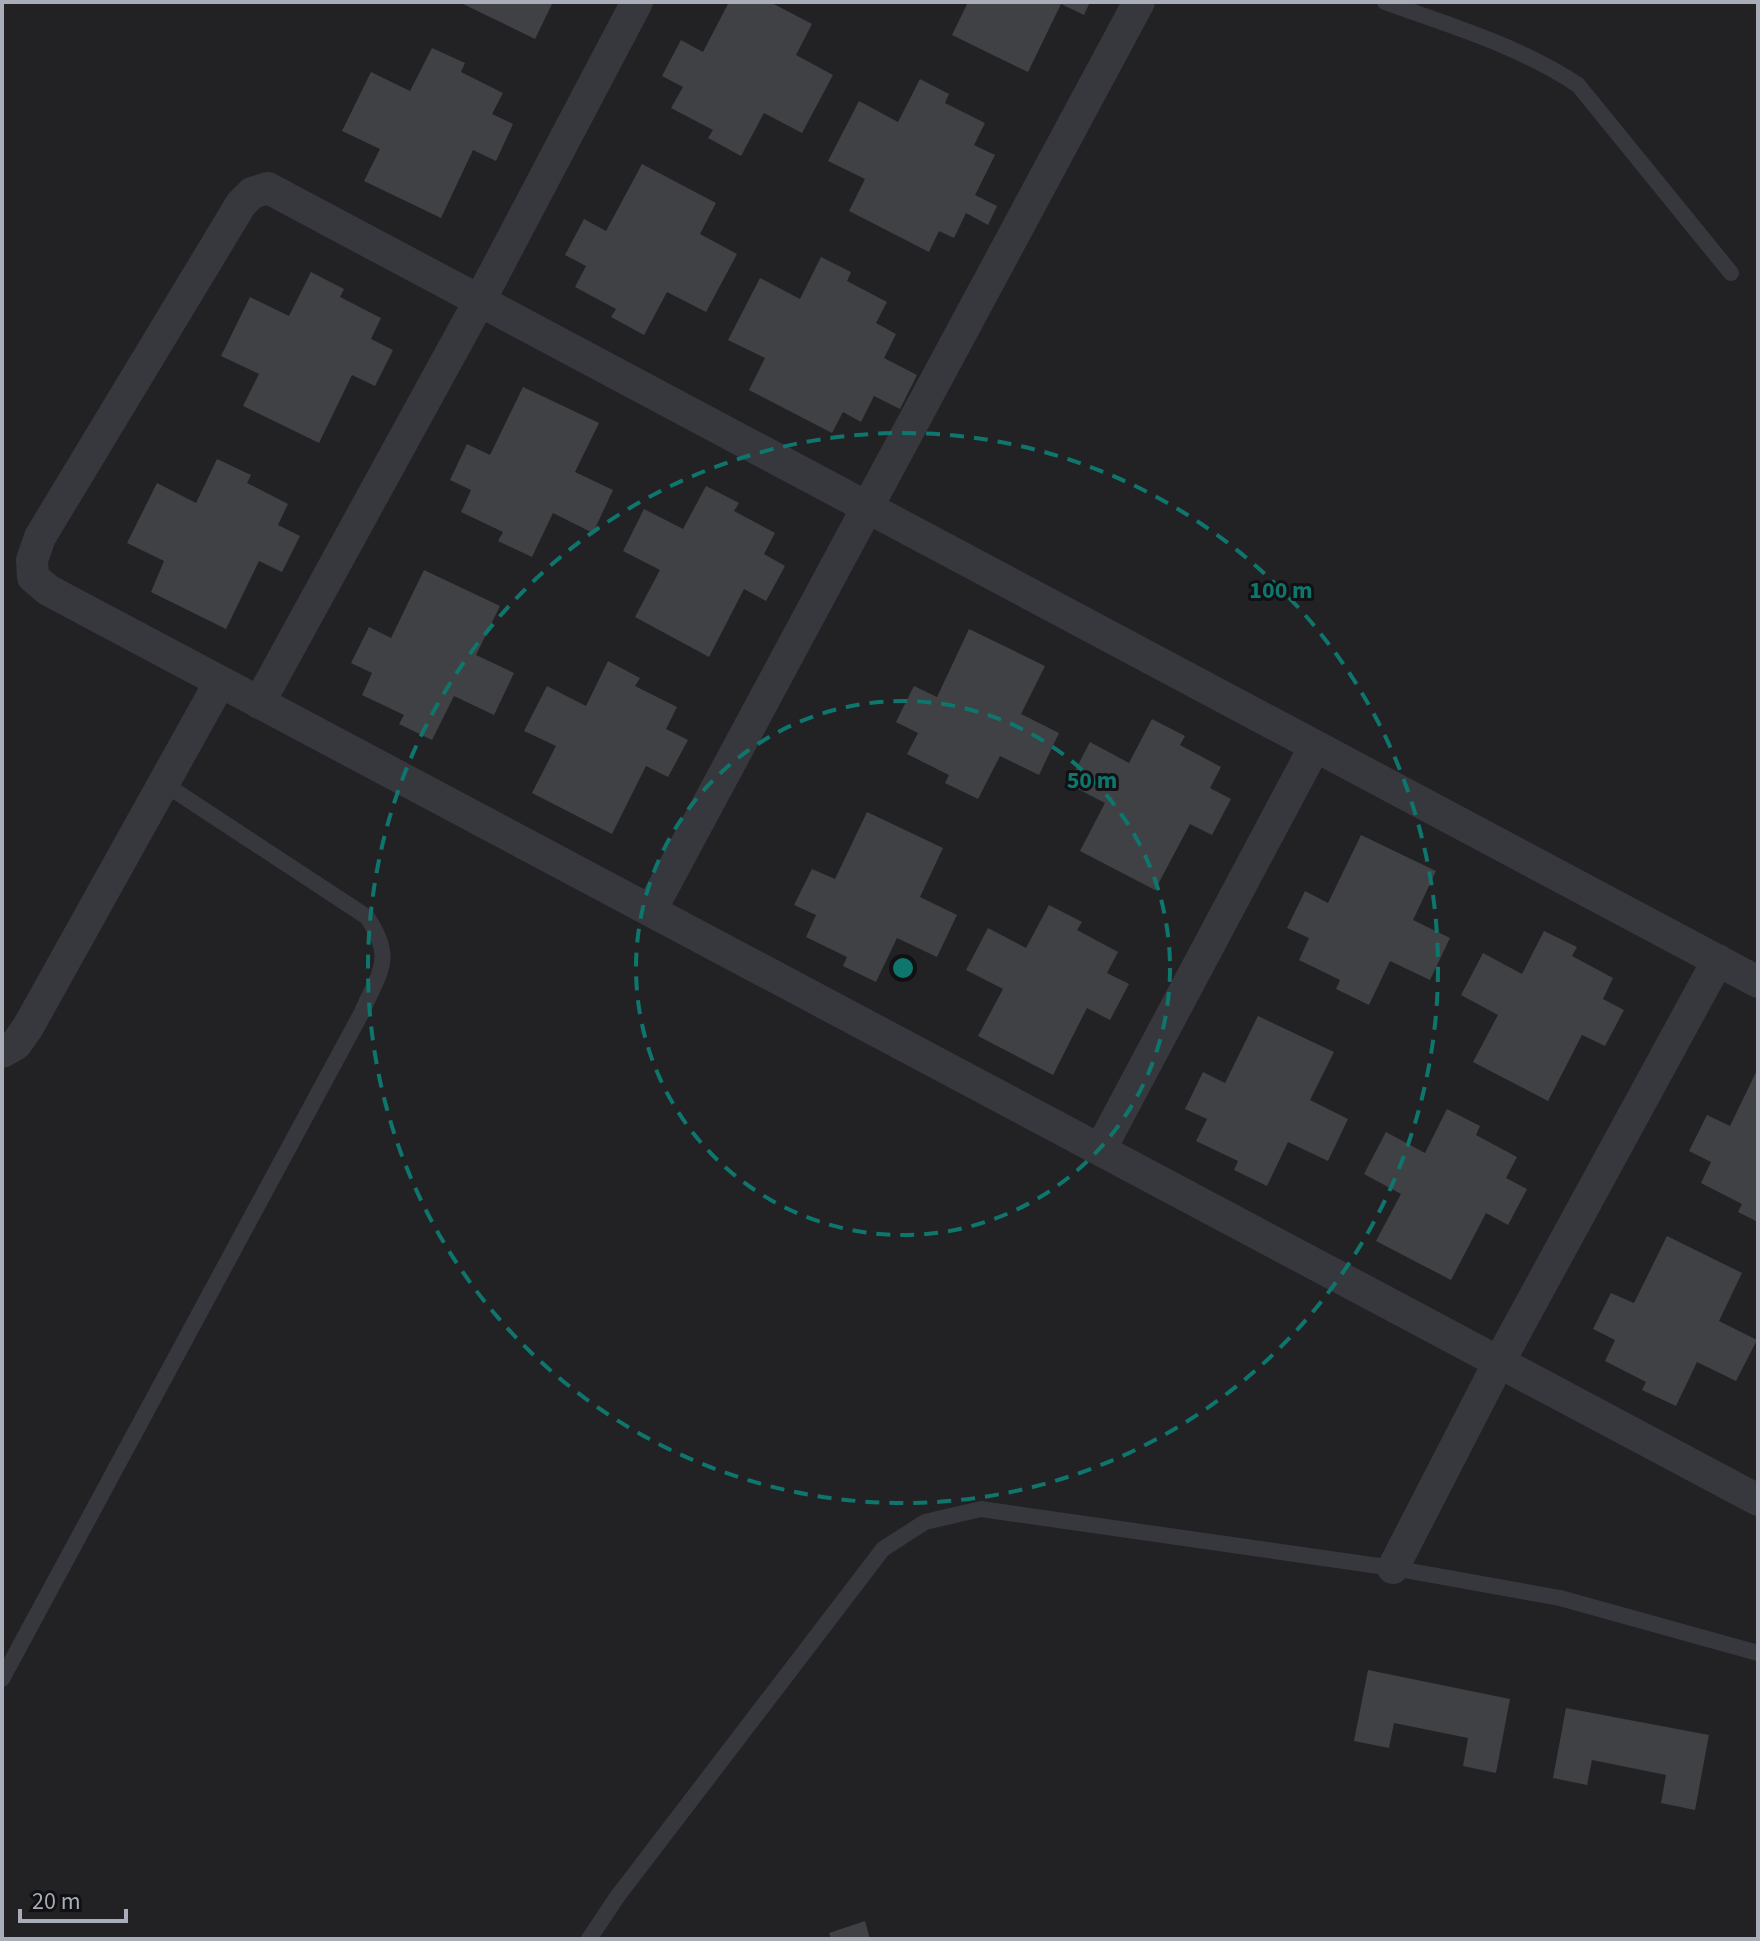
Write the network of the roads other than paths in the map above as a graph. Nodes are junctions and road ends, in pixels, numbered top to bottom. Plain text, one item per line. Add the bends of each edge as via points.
1 (637, 2) edge
2 (1139, 2) edge
3 (1385, 2) edge
4 (1731, 273) dead end
5 (480, 300) junction
6 (868, 509) junction
7 (220, 682) junction
8 (259, 703) junction
9 (1315, 746) junction
10 (163, 783) junction
11 (651, 910) junction
12 (1718, 960) junction
13 (1758, 982) edge
14 (2, 1052) edge
15 (1100, 1150) junction
16 (1499, 1362) junction
17 (1758, 1500) edge
18 (1393, 1568) junction
19 (1758, 1653) edge
20 (2, 1679) edge
21 (589, 1939) edge

1 - 5 street
2 - 6 street
3 - 4 lane via 1503,46 1578,85
5 - 6 street
5 - 7 street via 282,193 268,188 241,204 40,537 32,560 33,577 48,590
5 - 8 street
6 - 9 street
6 - 11 street
7 - 8 street
7 - 10 street
8 - 11 street
9 - 12 street
9 - 15 street
10 - 14 street via 28,1027
10 - 20 lane via 367,917 383,941 383,964 362,1012
11 - 15 street
12 - 13 street
12 - 16 street
15 - 16 street
16 - 17 street
16 - 18 street
18 - 19 lane via 1560,1598
18 - 21 lane via 981,1509 925,1522 883,1549

